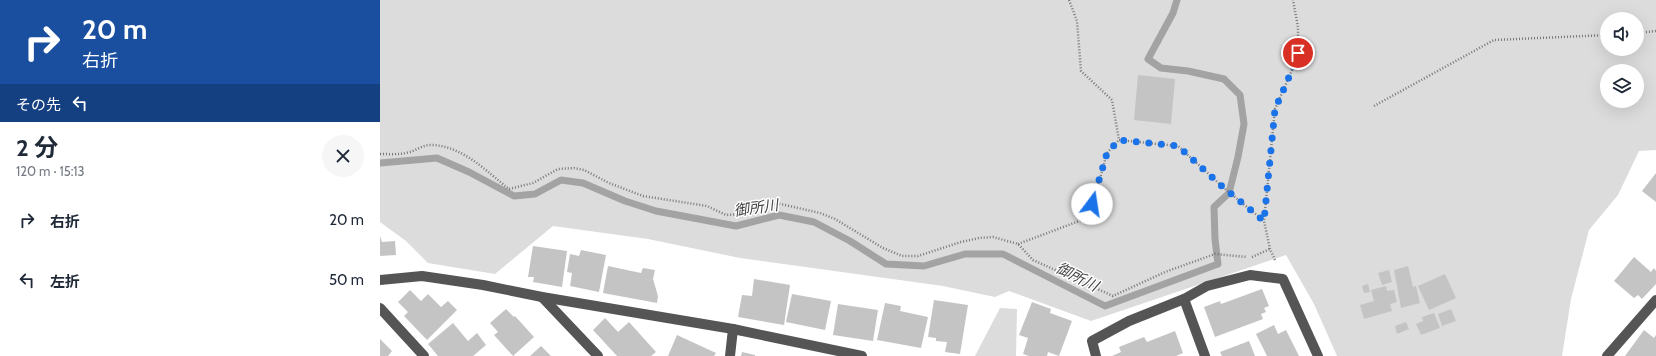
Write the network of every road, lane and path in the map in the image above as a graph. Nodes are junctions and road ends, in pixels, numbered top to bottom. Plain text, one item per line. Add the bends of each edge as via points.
1 (1069, 0) edge
2 (1293, 0) edge
3 (1656, 31) edge
4 (1644, 32) edge
5 (1600, 35) edge
6 (1374, 106) dead end
7 (1119, 140) junction
8 (380, 154) edge
9 (1264, 221) junction
10 (1018, 244) junction
11 (1270, 249) junction
12 (1283, 279) junction
13 (380, 280) edge
14 (542, 298) junction
15 (1184, 299) junction
16 (1656, 300) edge
17 (380, 308) edge
18 (733, 329) junction
19 (424, 356) edge
20 (598, 356) edge
21 (730, 356) edge
22 (860, 356) edge
23 (1096, 356) edge
24 (1205, 356) edge
25 (1318, 356) edge
26 (1608, 356) edge

1 - 7 path via 1076,21 1081,71 1112,100
2 - 9 path via 1298,27 1298,53 1275,109
3 - 4 path
5 - 6 path via 1494,40
7 - 9 path via 1178,146
7 - 10 path via 1107,153 1092,204 1082,220
8 - 10 path via 412,152 430,145 446,147 472,159 509,189 533,183 558,169 574,168 643,196 706,206 726,214 743,214 776,203 835,219 864,238 902,256 918,256 979,238 993,237
9 - 11 path
10 - 11 path via 1033,260 1113,296 1165,272 1215,254 1254,257
11 - 12 path
12 - 15 street via 1250,275 1208,286
12 - 25 street
13 - 14 street via 422,276 483,285
14 - 18 street
14 - 20 street
15 - 23 street via 1129,321 1092,341
15 - 24 street
16 - 26 street
17 - 19 street
18 - 21 street
18 - 22 street

